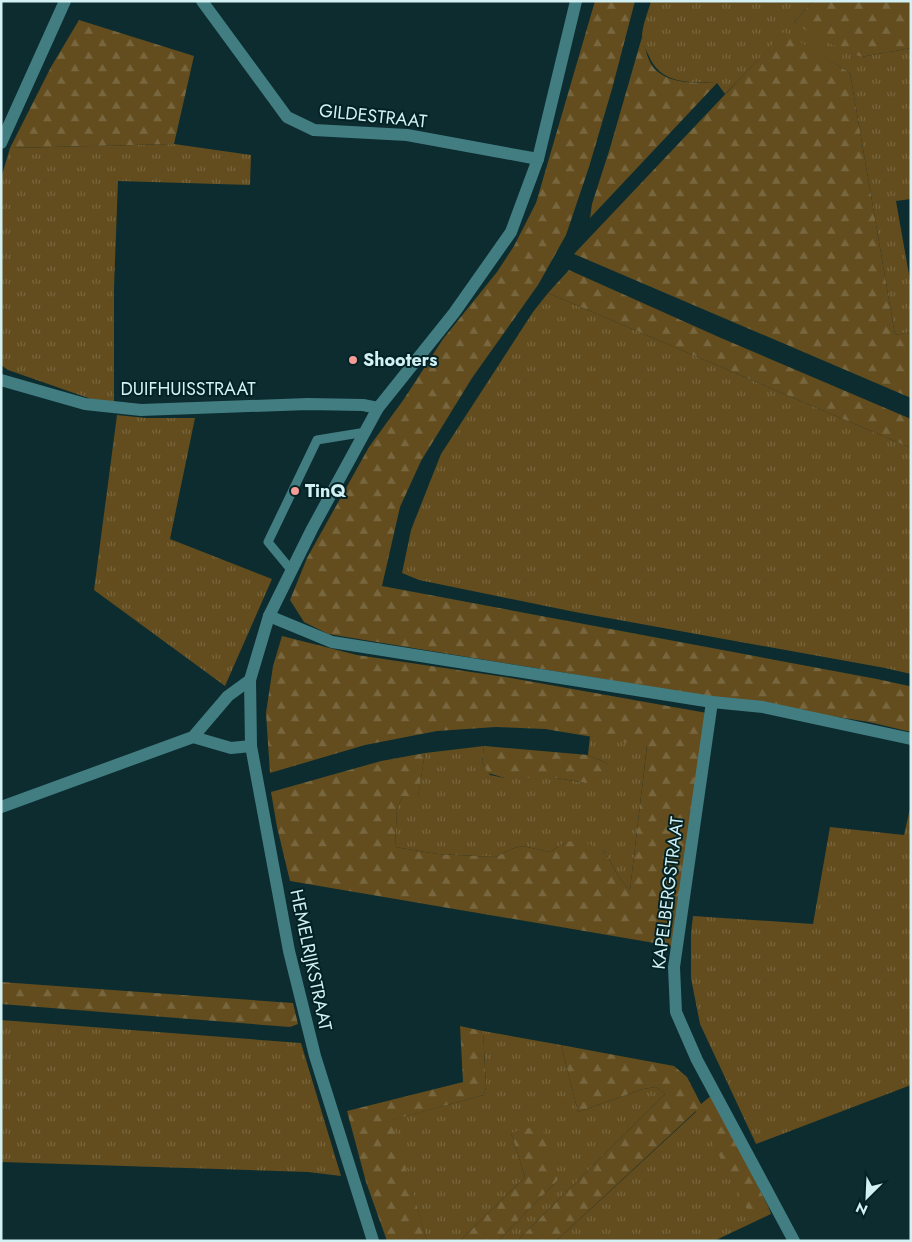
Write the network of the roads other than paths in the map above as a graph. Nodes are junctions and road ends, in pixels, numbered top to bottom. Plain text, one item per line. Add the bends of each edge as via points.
1 (66, 1) edge
2 (202, 1) edge
3 (576, 1) edge
4 (1, 143) edge
5 (538, 159) junction
6 (1, 380) edge
7 (378, 408) junction
8 (366, 432) junction
9 (292, 571) junction
10 (269, 616) junction
11 (250, 680) junction
12 (712, 702) junction
13 (192, 737) junction
14 (911, 738) edge
15 (251, 746) junction
16 (1, 807) edge
17 (373, 1241) edge
18 (794, 1241) edge

1 - 4 street
2 - 5 street, GILDESTRAAT via 287,117 314,130 407,135
3 - 5 street, HEMELRIJKSTRAAT
5 - 7 street, HEMELRIJKSTRAAT via 511,232 454,313
6 - 7 street, DUIFHUISSTRAAT via 85,404 141,410 308,404
7 - 8 street, HEMELRIJKSTRAAT
8 - 9 street, HEMELRIJKSTRAAT
8 - 9 lane via 317,440 268,542
9 - 10 street, HEMELRIJKSTRAAT
10 - 11 street, HEMELRIJKSTRAAT
10 - 12 street via 332,642
11 - 13 street via 228,696
11 - 15 street, HEMELRIJKSTRAAT
12 - 14 street via 763,708
12 - 18 street, KAPELBERGSTRAAT via 674,967 676,1012 697,1060
13 - 15 street via 231,748
13 - 16 street
15 - 17 street, HEMELRIJKSTRAAT via 294,970 315,1056

